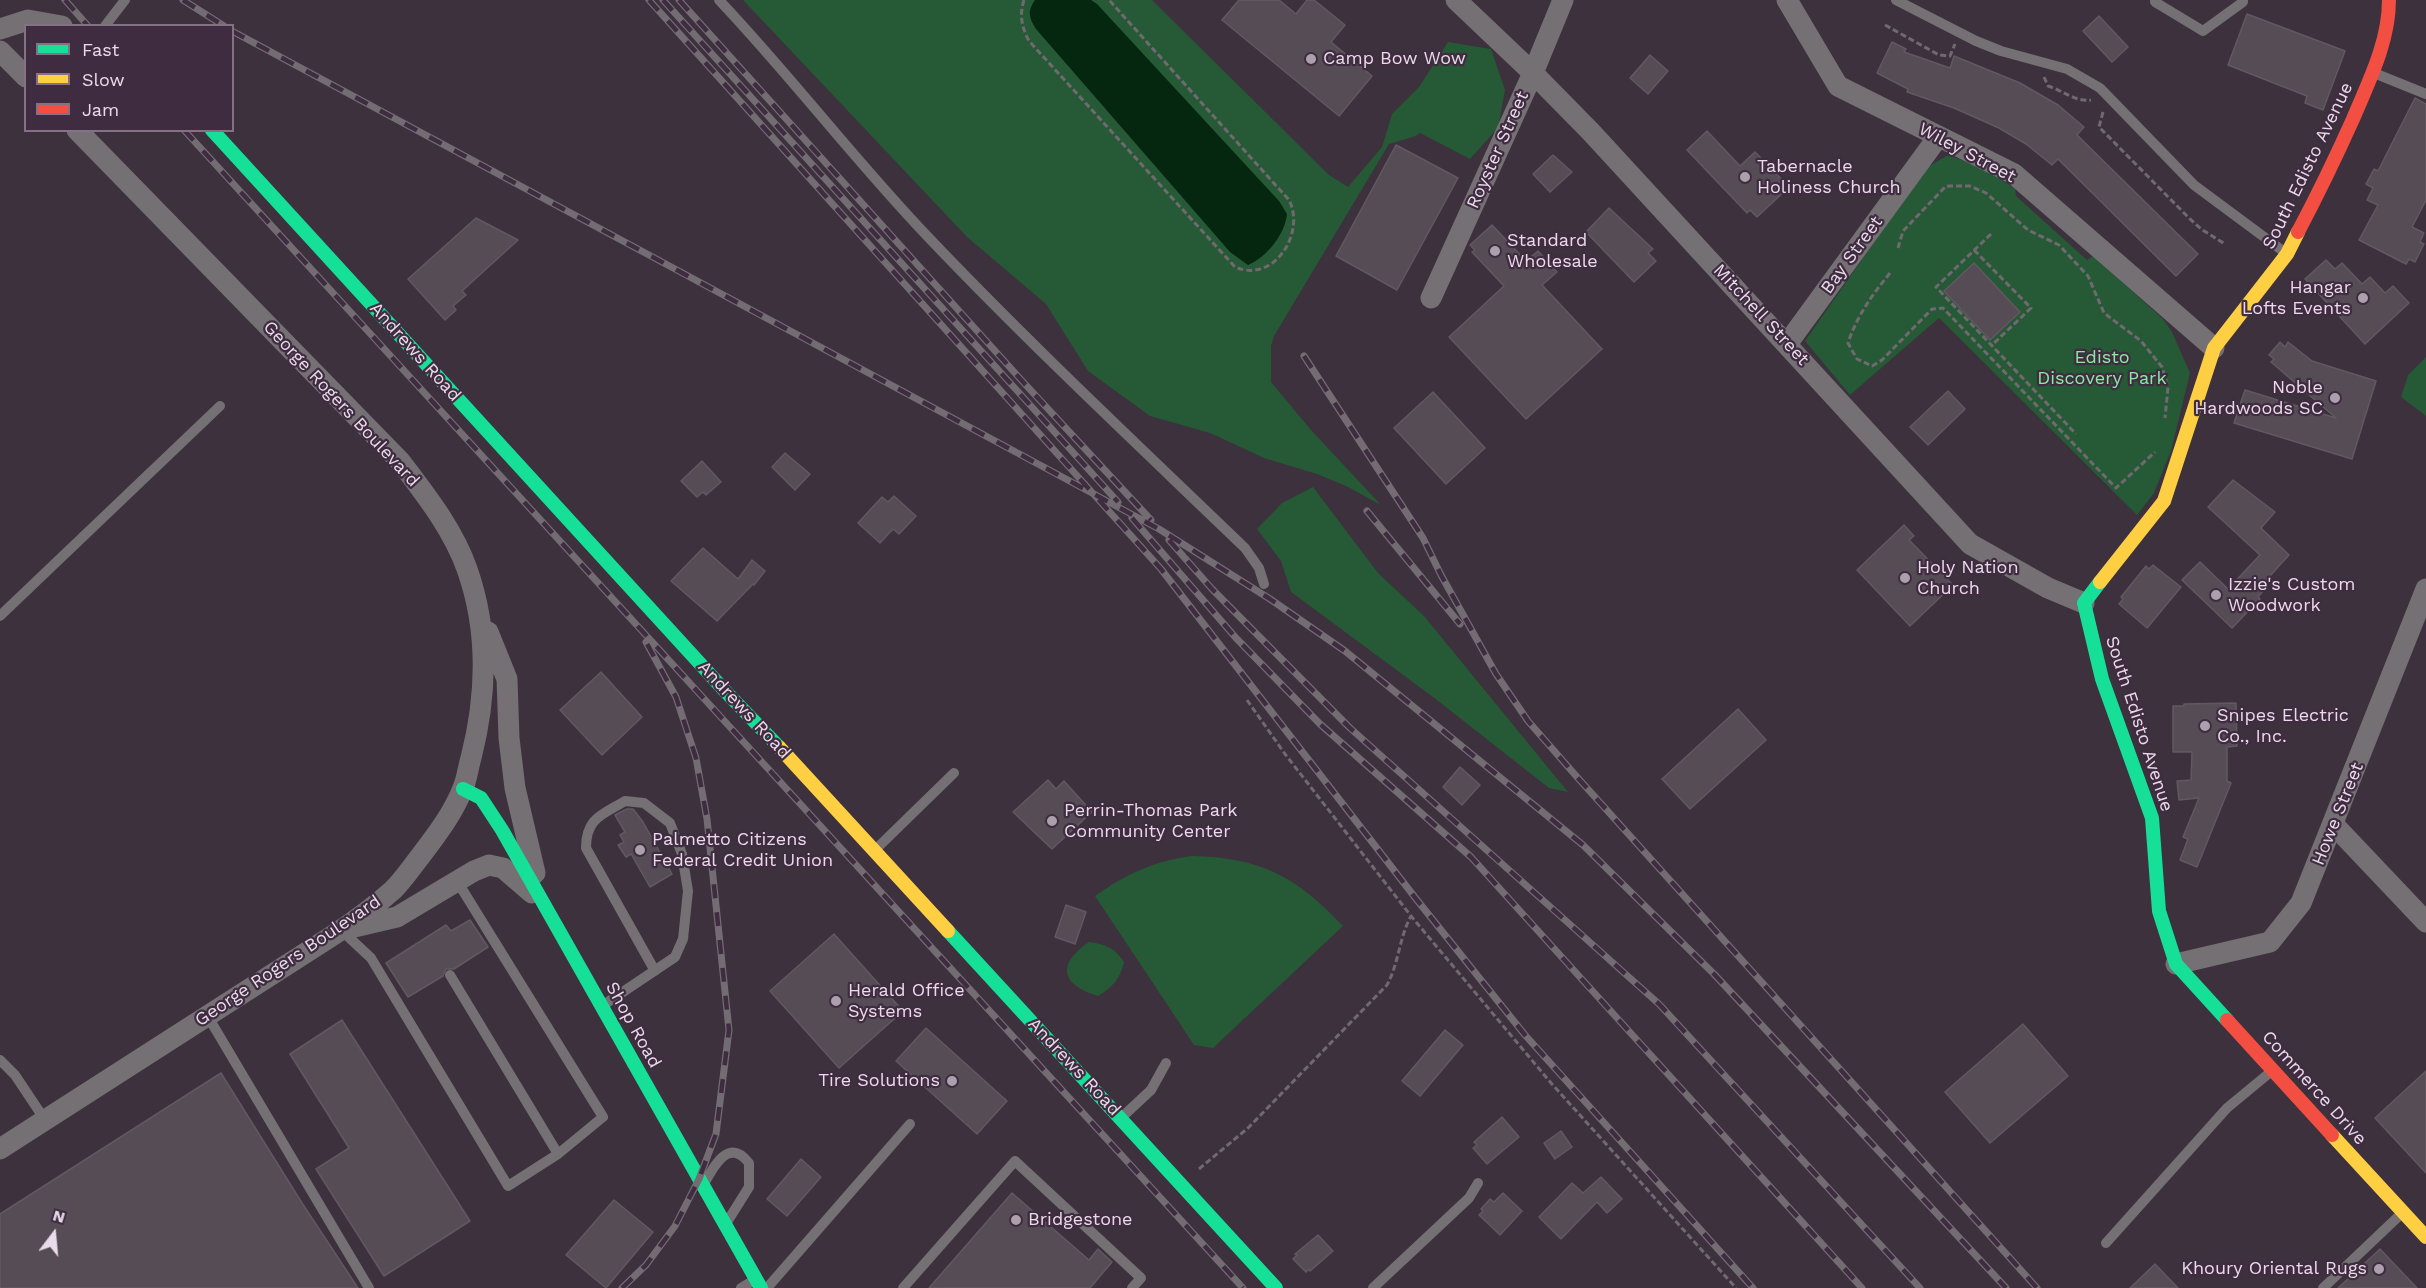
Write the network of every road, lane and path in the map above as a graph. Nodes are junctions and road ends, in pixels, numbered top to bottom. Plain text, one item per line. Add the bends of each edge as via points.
1 (125, 0) edge
2 (719, 0) edge
3 (1024, 0) edge
4 (1109, 0) edge
5 (1456, 0) edge
6 (1563, 0) edge
7 (1896, 0) edge
8 (2155, 0) edge
9 (2243, 0) edge
10 (2389, 0) edge
11 (1792, 2) edge
12 (51, 24) edge
13 (107, 24) edge
14 (1885, 25) dead end
15 (0, 29) edge
16 (1964, 48) dead end
17 (0, 51) edge
18 (2042, 71) dead end
19 (2373, 72) junction
20 (1533, 73) junction
21 (24, 75) edge
22 (2426, 94) edge
23 (2097, 99) dead end
24 (2104, 108) dead end
25 (79, 132) edge
26 (214, 132) edge
27 (1938, 137) junction
28 (1991, 234) dead end
29 (2225, 244) dead end
30 (1898, 248) dead end
31 (1974, 250) junction
32 (2287, 254) junction
33 (1890, 273) dead end
34 (1431, 298) dead end
35 (1787, 344) junction
36 (1992, 345) junction
37 (2214, 348) junction
38 (220, 406) dead end
39 (2165, 421) dead end
40 (2076, 434) dead end
41 (2158, 450) dead end
42 (1264, 584) dead end
43 (472, 589) junction
44 (2426, 589) edge
45 (2084, 603) junction
46 (0, 616) edge
47 (1247, 700) dead end
48 (954, 773) dead end
49 (463, 789) junction
50 (2334, 825) junction
51 (874, 850) junction
52 (457, 881) junction
53 (542, 901) junction
54 (1412, 916) junction
55 (2426, 922) edge
56 (341, 930) junction
57 (2176, 964) junction
58 (655, 971) junction
59 (450, 975) dead end
60 (602, 1007) junction
61 (207, 1016) junction
62 (0, 1060) edge
63 (1166, 1063) dead end
64 (2273, 1070) junction
65 (1121, 1118) junction
66 (45, 1120) junction
67 (910, 1124) dead end
68 (0, 1149) edge
69 (558, 1154) junction
70 (1478, 1183) dead end
71 (1181, 1184) junction
72 (703, 1186) junction
73 (2404, 1212) junction
74 (725, 1225) junction
75 (2426, 1237) edge
76 (2106, 1243) dead end
77 (762, 1285) edge
78 (369, 1288) edge
79 (741, 1288) edge
80 (903, 1288) edge
81 (1132, 1288) edge
82 (1276, 1288) edge
83 (1372, 1288) edge
84 (1736, 1288) edge
85 (2323, 1288) edge

1 - 13 lane
2 - 42 lane via 928,237 1245,548 1259,568
3 - 4 path via 1023,30 1029,41 1235,267 1247,272 1262,270 1276,261 1288,244 1295,211 1289,200
5 - 20 street, Mitchell Street
6 - 20 street, Royster Street
7 - 32 lane via 1976,41 2067,69 2100,88 2194,186
8 - 9 lane via 2203,31
10 - 19 street, South Edisto Avenue via 2389,20
11 - 27 street, Wiley Street via 1838,86
12 - 15 street via 28,20
14 - 16 path via 1939,55 1950,56 1955,43
17 - 21 street
18 - 23 path via 2048,86 2079,101
19 - 22 lane
19 - 32 street, South Edisto Avenue
20 - 34 street, Royster Street
20 - 35 street, Mitchell Street
24 - 29 path via 2099,127 2201,230
25 - 43 street, George Rogers Boulevard via 400,461 448,530
26 - 51 street, Andrews Road
27 - 35 street, Bay Street
27 - 37 street, Wiley Street via 2014,174
28 - 31 path
30 - 39 path via 1903,231 1946,186 1970,186 1986,193 2028,231 2059,245 2088,276 2104,313 2141,340 2162,367 2168,387
31 - 36 path via 1936,287
31 - 36 path via 2031,308
32 - 37 street, South Edisto Avenue
33 - 41 path via 1854,323 1848,343 1857,359 1872,366 1932,309 1943,308 2116,488
35 - 45 street, Mitchell Street via 1970,544 2048,588
36 - 40 path
37 - 45 street, South Edisto Avenue via 2164,501
38 - 46 lane
43 - 49 street, George Rogers Boulevard via 484,657 483,697
43 - 53 street via 507,679 514,788
44 - 50 street, Howe Street
45 - 57 street, South Edisto Avenue via 2102,679 2152,818 2159,911
47 - 54 path
48 - 51 lane
49 - 53 street, Shop Road via 481,798
49 - 56 street, George Rogers Boulevard via 439,832 395,888
50 - 55 street
50 - 57 street, Howe Street via 2301,903 2270,942
51 - 65 street, Andrews Road
52 - 53 street via 489,865 503,868
52 - 56 street via 397,917
52 - 69 lane via 603,1117
53 - 60 street, Shop Road
54 - 71 path via 1387,985 1248,1128
54 - 84 path via 1551,1083
56 - 61 street, George Rogers Boulevard
56 - 69 lane via 371,958 508,1186
57 - 64 street, Commerce Drive
58 - 58 lane via 675,957 683,939 688,891 682,854 670,823 644,803 625,801 592,822 586,832 586,848
58 - 60 lane
59 - 69 lane
60 - 72 street, Shop Road
61 - 66 street, George Rogers Boulevard
61 - 78 lane
62 - 66 lane
63 - 65 lane via 1151,1090
64 - 73 street, Commerce Drive
64 - 76 lane via 2227,1108
65 - 71 street, Andrews Road
66 - 68 street, George Rogers Boulevard
67 - 77 lane
70 - 83 lane via 1469,1198
71 - 82 street, Andrews Road
72 - 74 street, Shop Road
72 - 74 lane via 723,1156 743,1155 749,1163 749,1187
73 - 75 street, Commerce Drive
73 - 85 lane
74 - 77 street, Shop Road
77 - 79 lane
80 - 81 lane via 1015,1161 1141,1278

